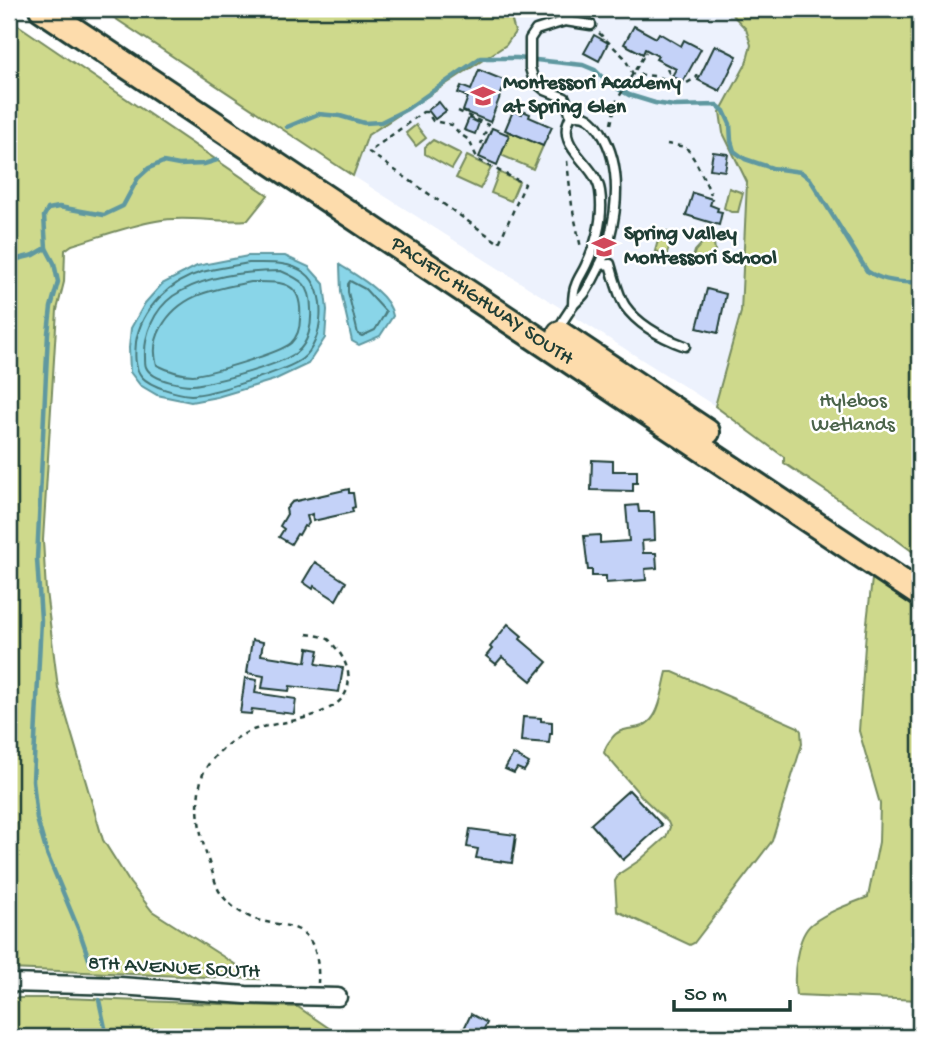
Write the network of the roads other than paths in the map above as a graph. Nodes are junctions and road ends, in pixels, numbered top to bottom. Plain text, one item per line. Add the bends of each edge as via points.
1 (42, 9) edge
2 (72, 9) edge
3 (591, 24) road end
4 (571, 116) junction
5 (600, 265) junction
6 (573, 306) junction
7 (556, 332) junction
8 (685, 346) dead end
9 (920, 574) edge
10 (920, 594) edge
11 (9, 983) edge
12 (338, 997) dead end

1 - 10 main road, PACIFIC HIGHWAY SOUTH via 512,331
2 - 7 main road, PACIFIC HIGHWAY SOUTH
3 - 4 lane via 565,21 536,30 530,39 534,81 565,98
4 - 5 lane via 588,116 611,152 615,169 614,226
4 - 6 lane via 566,124 569,144 592,172 603,205 600,227 575,286
5 - 6 lane via 586,293
5 - 8 lane via 610,264 625,306 643,324
6 - 7 lane
7 - 9 main road, PACIFIC HIGHWAY SOUTH
11 - 12 street, 8TH AVENUE SOUTH

